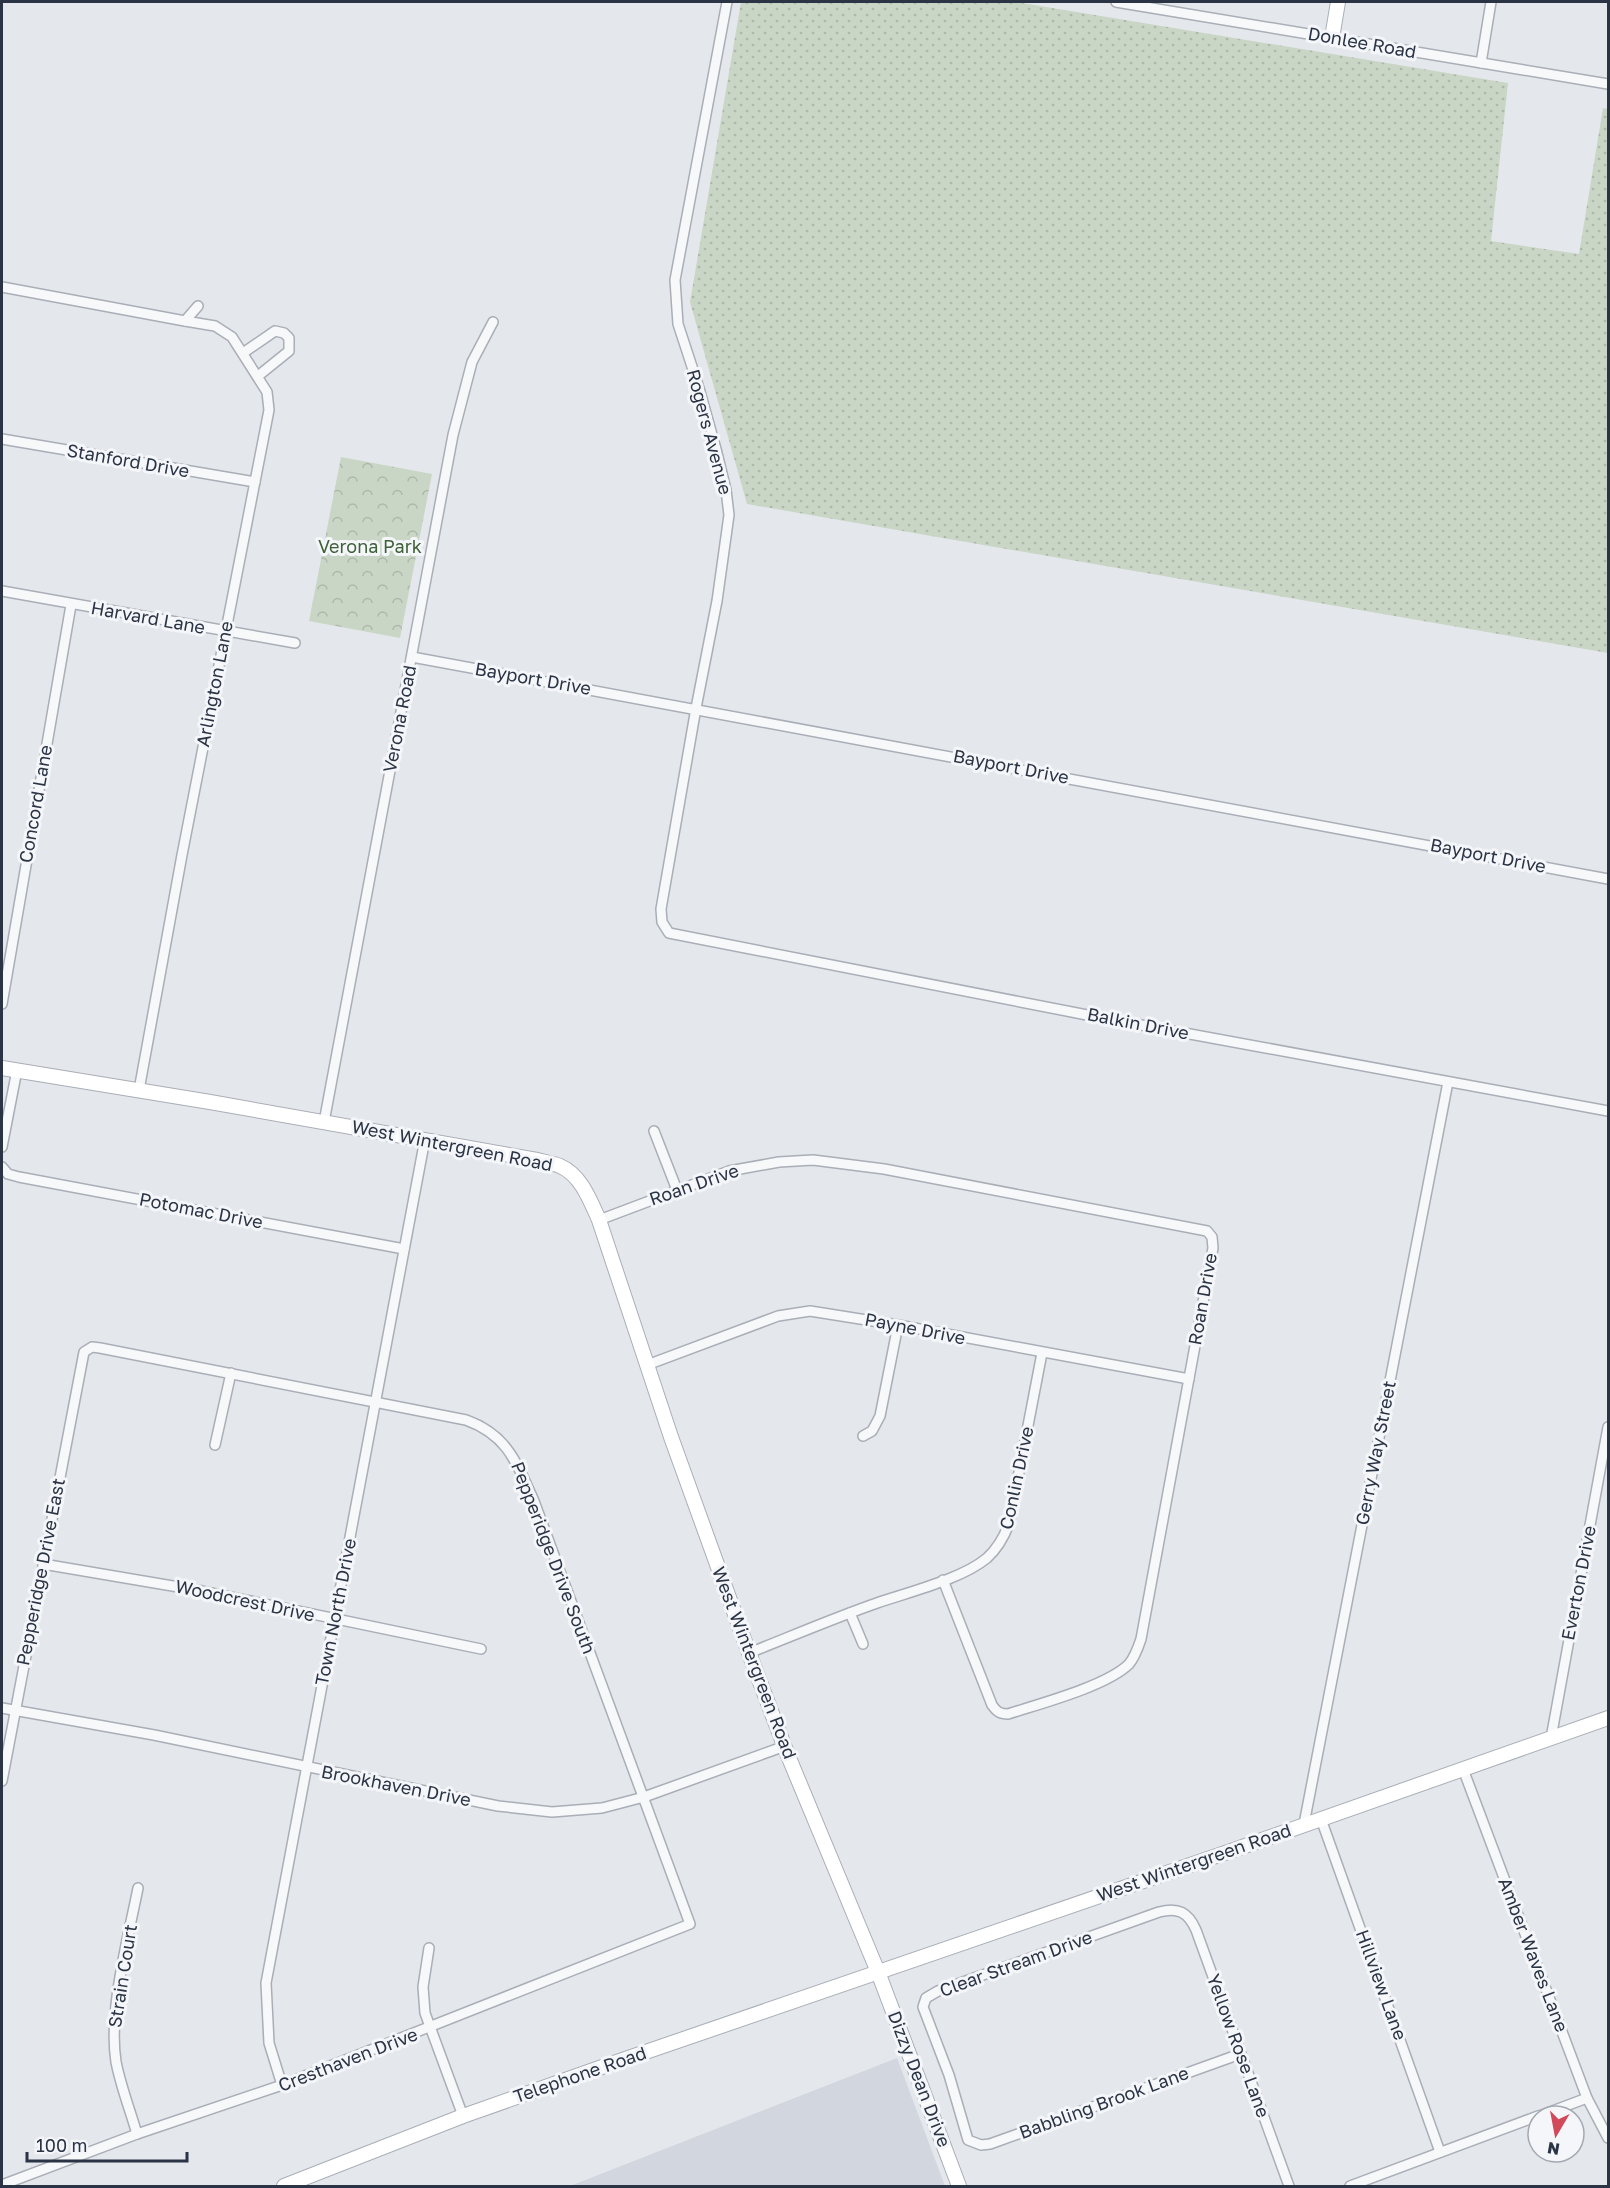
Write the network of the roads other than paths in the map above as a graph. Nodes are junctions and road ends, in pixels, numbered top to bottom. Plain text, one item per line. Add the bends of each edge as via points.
1 (728, 2) edge
2 (1116, 2) edge
3 (1188, 2) edge
4 (1338, 2) edge
5 (1491, 2) edge
6 (1186, 13) junction
7 (1332, 38) junction
8 (1481, 63) junction
9 (1608, 84) edge
10 (2, 287) edge
11 (198, 306) dead end
12 (185, 321) junction
13 (493, 322) dead end
14 (243, 353) junction
15 (258, 376) junction
16 (2, 439) edge
17 (255, 482) junction
18 (2, 591) edge
19 (71, 605) junction
20 (226, 632) junction
21 (295, 643) dead end
22 (412, 657) junction
23 (696, 708) junction
24 (1608, 879) edge
25 (669, 933) joint
26 (2, 1004) edge
27 (2, 1068) edge
28 (17, 1070) junction
29 (1448, 1082) junction
30 (139, 1090) junction
31 (1608, 1111) edge
32 (324, 1122) junction
33 (654, 1131) dead end
34 (425, 1139) junction
35 (2, 1147) edge
36 (2, 1167) edge
37 (677, 1190) junction
38 (599, 1220) junction
39 (404, 1249) junction
40 (898, 1325) junction
41 (1042, 1353) junction
42 (81, 1362) joint
43 (647, 1365) junction
44 (231, 1373) junction
45 (1189, 1379) junction
46 (376, 1402) junction
47 (1608, 1427) edge
48 (863, 1436) dead end
49 (215, 1445) dead end
50 (43, 1564) junction
51 (943, 1580) junction
52 (850, 1613) junction
53 (335, 1620) junction
54 (863, 1644) dead end
55 (481, 1649) dead end
56 (749, 1653) junction
57 (2, 1708) edge
58 (16, 1710) junction
59 (1608, 1718) edge
60 (1551, 1738) junction
61 (785, 1746) junction
62 (307, 1768) junction
63 (1463, 1769) junction
64 (2, 1781) edge
65 (644, 1797) junction
66 (1321, 1819) junction
67 (1304, 1824) junction
68 (138, 1888) dead end
69 (1180, 1911) joint
70 (690, 1924) joint
71 (429, 1948) dead end
72 (878, 1971) junction
73 (430, 2028) junction
74 (1240, 2054) junction
75 (282, 2085) junction
76 (1587, 2098) junction
77 (1571, 2104) edge
78 (463, 2116) junction
79 (1526, 2120) edge
80 (137, 2133) junction
81 (1608, 2138) edge
82 (968, 2139) joint
83 (1440, 2152) junction
84 (2, 2185) edge
85 (284, 2187) edge
86 (959, 2187) edge
87 (1289, 2187) edge
88 (1350, 2187) edge

1 - 23 street, Rogers Avenue via 675,280 678,324 713,439 729,515
2 - 6 street, Donlee Road
3 - 6 street
4 - 7 street
5 - 8 street
6 - 7 street, Donlee Road
7 - 8 street, Donlee Road
8 - 9 street, Donlee Road
10 - 12 street, Arlington Lane
11 - 12 street
12 - 14 street, Arlington Lane via 225,331
13 - 22 street, Verona Road via 472,362 453,435
14 - 15 street, Arlington Lane
14 - 15 street via 275,331 289,338 289,351
15 - 17 street, Arlington Lane via 267,392 269,410
16 - 17 street, Stanford Drive
17 - 20 street, Arlington Lane
18 - 19 street, Harvard Lane
19 - 20 street, Harvard Lane
19 - 26 street, Concord Lane
20 - 21 street, Harvard Lane
20 - 30 street, Arlington Lane
22 - 23 street, Bayport Drive
22 - 32 street, Verona Road
23 - 24 street, Bayport Drive
23 - 25 street, Rogers Avenue via 661,909 662,922
25 - 29 street, Balkin Drive
27 - 28 street, West Wintergreen Road
28 - 30 street, West Wintergreen Road
28 - 35 street
29 - 31 street, Balkin Drive
29 - 67 street, Gerry Way Street
30 - 32 street, West Wintergreen Road
32 - 34 street, West Wintergreen Road
33 - 37 street
34 - 38 street, West Wintergreen Road via 559,1166 573,1174
34 - 39 street, Town North Drive
36 - 39 street, Potomac Drive via 8,1174 20,1177
37 - 38 street, Roan Drive
37 - 45 street, Roan Drive via 729,1171 813,1160 884,1169 1208,1231 1213,1248
38 - 43 street, West Wintergreen Road
39 - 46 street, Town North Drive
40 - 41 street, Payne Drive
40 - 43 street, Payne Drive via 822,1312 795,1313
40 - 48 street via 880,1416 872,1431
41 - 45 street, Payne Drive
41 - 51 street, Conlin Drive via 1004,1538 987,1558
42 - 44 street, Pepperidge Drive South via 84,1352 92,1347
42 - 50 street, Pepperidge Drive East
43 - 56 street, West Wintergreen Road
44 - 46 street, Pepperidge Drive South
44 - 49 street
45 - 51 street, Roan Drive via 1141,1639 1130,1663 1119,1672 1073,1693 1008,1714 996,1711
46 - 53 street, Town North Drive
46 - 65 street, Pepperidge Drive South via 477,1424 502,1441 513,1455
47 - 60 street, Everton Drive
50 - 53 street, Woodcrest Drive via 202,1591
50 - 58 street, Pepperidge Drive East
51 - 52 street, Conlin Drive
52 - 54 street
52 - 56 street, Conlin Drive
53 - 55 street, Woodcrest Drive
53 - 62 street, Town North Drive
56 - 61 street, West Wintergreen Road
57 - 58 street, Brookhaven Drive
58 - 62 street, Brookhaven Drive
58 - 64 street, Pepperidge Drive East
59 - 60 street, West Wintergreen Road
60 - 63 street, West Wintergreen Road
61 - 65 street, Brookhaven Drive
61 - 72 street, West Wintergreen Road
62 - 65 street, Brookhaven Drive via 538,1811 602,1808
62 - 75 street, Town North Drive via 267,1983 269,2043
63 - 66 street, West Wintergreen Road
63 - 76 street, Amber Waves Lane
65 - 70 street, Pepperidge Drive South
66 - 67 street, West Wintergreen Road
66 - 83 street, Hillview Lane
67 - 72 street, West Wintergreen Road
68 - 80 street, Strain Court via 114,2034 117,2063
69 - 74 street, Yellow Rose Lane via 1191,1918
69 - 82 street, Clear Stream Drive via 1159,1912 926,1998 923,2007 950,2075
70 - 73 street, Cresthaven Drive
71 - 73 street via 423,1994
72 - 78 street, Telephone Road
72 - 86 street, Dizzy Dean Drive
73 - 75 street, Cresthaven Drive
73 - 78 street
74 - 82 street, Babbling Brook Lane via 990,2144
74 - 87 street, Yellow Rose Lane
75 - 80 street, Cresthaven Drive
76 - 77 street
76 - 81 street, Amber Waves Lane
78 - 85 street, Telephone Road
79 - 83 street
80 - 84 street, Cresthaven Drive
83 - 88 street

